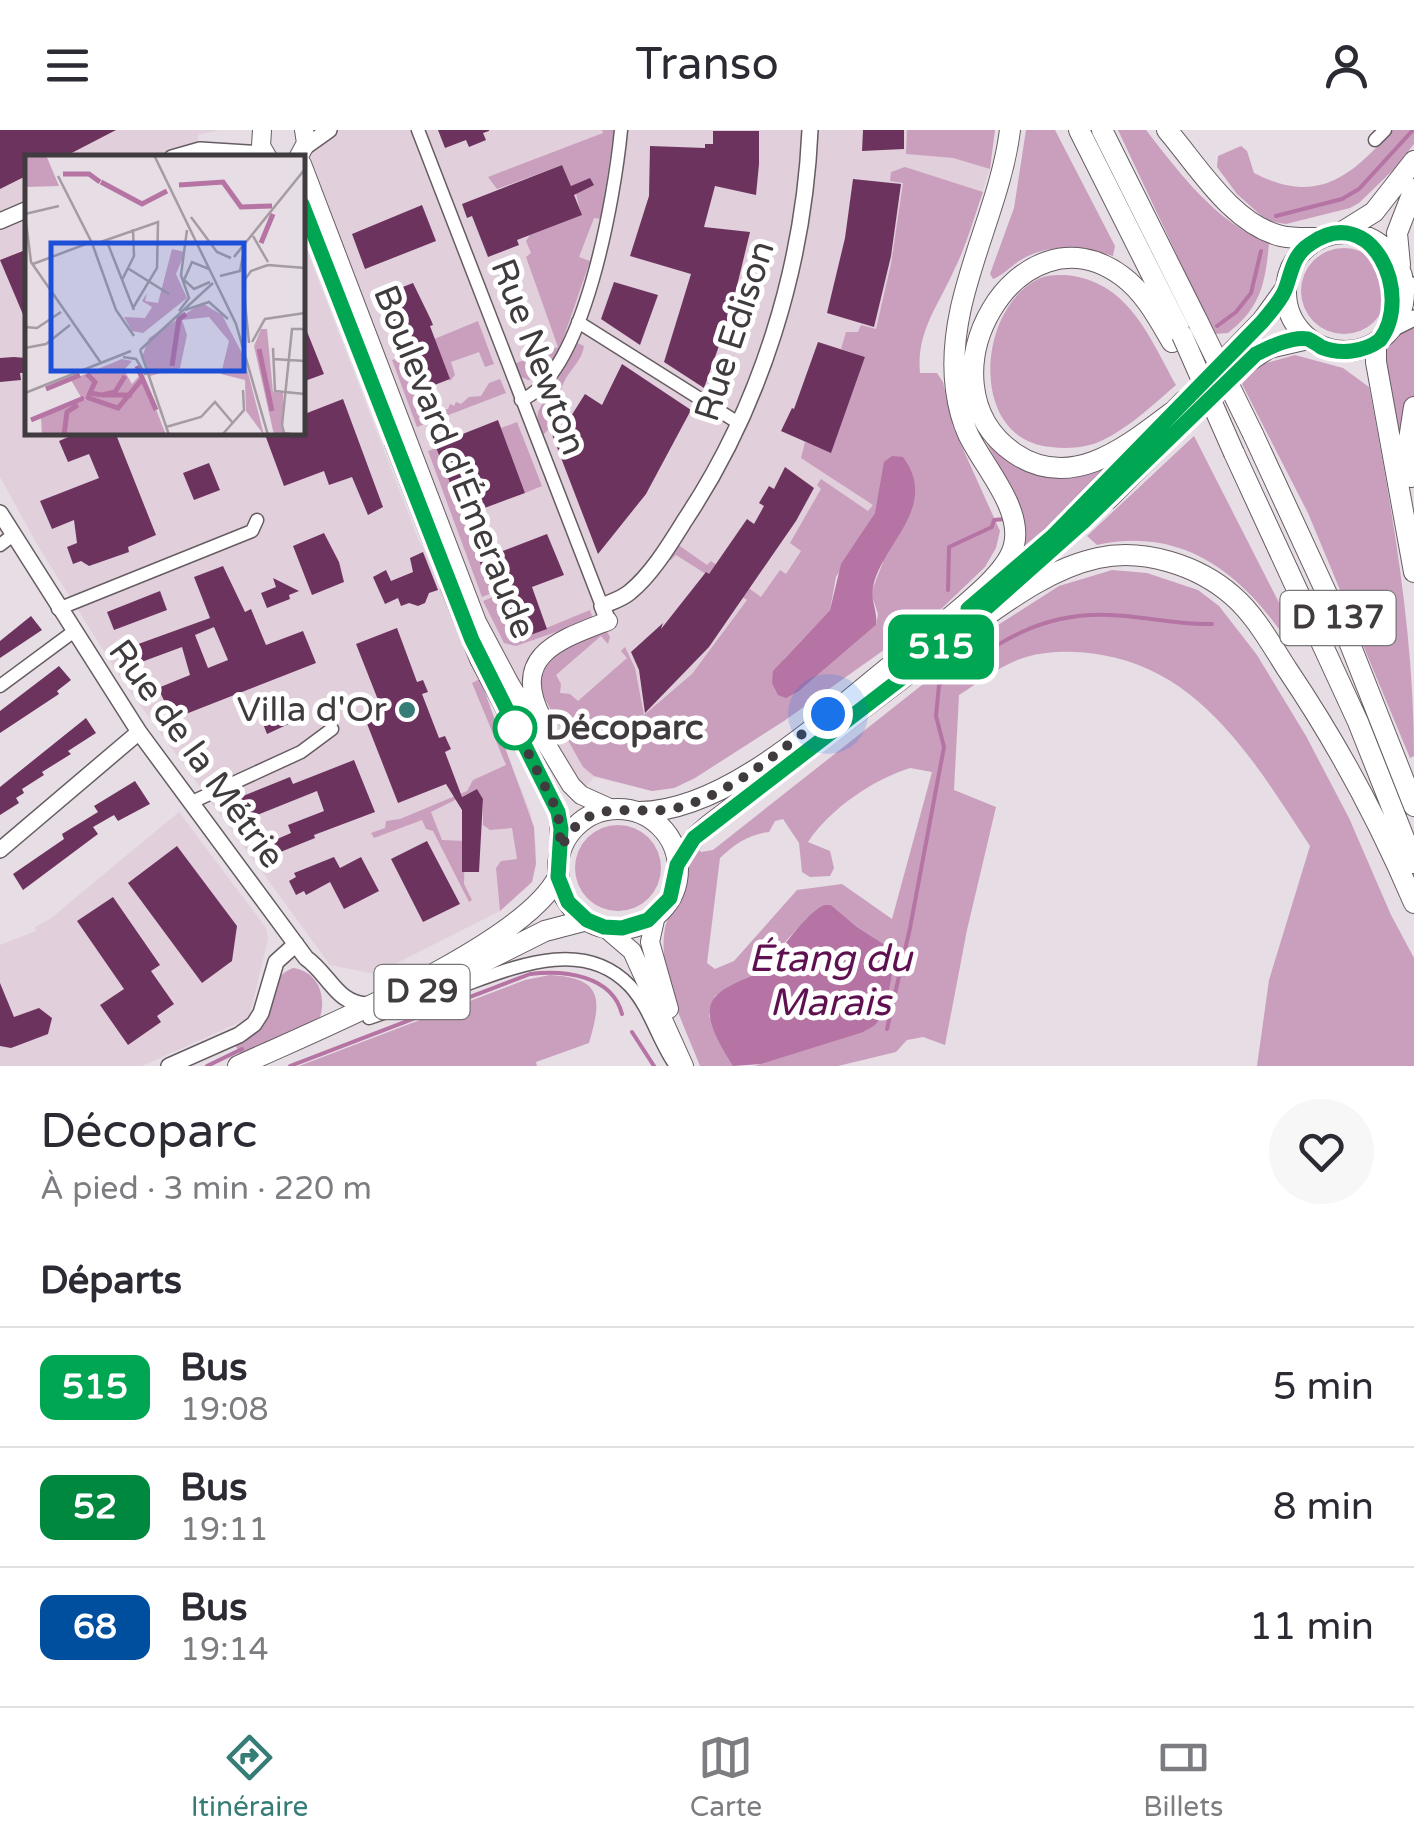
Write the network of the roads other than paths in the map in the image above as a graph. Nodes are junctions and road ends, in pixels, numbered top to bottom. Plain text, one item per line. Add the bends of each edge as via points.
1 (329, 130) edge
2 (418, 130) edge
3 (621, 130) edge
4 (810, 130) edge
5 (1010, 130) edge
6 (1080, 130) edge
7 (1102, 130) edge
8 (1167, 130) edge
9 (264, 145) edge
10 (302, 152) edge
11 (180, 155) edge
12 (305, 160) edge
13 (1414, 161) edge
14 (1414, 189) edge
15 (25, 209) edge
16 (305, 212) edge
17 (0, 221) edge
18 (1341, 233) junction
19 (1320, 238) junction
20 (1406, 280) edge
21 (1285, 289) junction
22 (1414, 318) edge
23 (578, 322) junction
24 (1392, 328) junction
25 (1184, 333) junction
26 (1308, 339) junction
27 (1376, 343) junction
28 (521, 400) junction
29 (1414, 408) edge
30 (740, 424) junction
31 (1414, 504) edge
32 (0, 512) edge
33 (258, 520) dead end
34 (7, 540) edge
35 (1414, 572) edge
36 (58, 609) junction
37 (605, 614) junction
38 (73, 632) junction
39 (942, 636) junction
40 (0, 686) edge
41 (332, 729) dead end
42 (139, 732) junction
43 (566, 778) junction
44 (192, 802) junction
45 (1414, 806) edge
46 (612, 808) junction
47 (639, 812) junction
48 (561, 848) junction
49 (0, 850) edge
50 (1414, 863) edge
51 (677, 865) junction
52 (558, 877) junction
53 (1414, 903) edge
54 (656, 915) junction
55 (595, 924) junction
56 (296, 944) junction
57 (368, 1012) junction
58 (169, 1066) edge
59 (238, 1066) edge
60 (258, 1066) edge
61 (676, 1066) edge
62 (686, 1066) edge

1 - 10 street
2 - 28 street, Rue Newton
3 - 23 street via 608,222
4 - 30 street, Rue Edison via 790,271
5 - 39 main road via 1002,178 962,298 954,366 960,412 1007,504 1014,546
6 - 25 main road, D 137
7 - 25 main road, D 137
8 - 19 main road via 1254,224 1282,236
9 - 11 street
12 - 43 main road, Boulevard d'Émeraude via 477,622
13 - 18 main road via 1374,212
14 - 20 main road via 1397,233
15 - 17 street
16 - 48 main road, Boulevard d'Émeraude via 469,634 554,803
18 - 19 main road
18 - 20 main road via 1378,242
19 - 21 main road via 1296,259
20 - 24 main road
21 - 26 main road via 1288,312
21 - 26 main road via 1235,360
22 - 24 street
23 - 28 street via 552,376
23 - 30 street
24 - 27 main road
25 - 39 main road via 1114,271 1083,260 1048,262 1019,277 990,310 974,379 981,413 1017,455 1049,467 1078,467 1104,459 1183,409
25 - 45 main road, D 137, bridge via 1253,434 1350,644
25 - 50 main road, D 137, bridge
26 - 27 main road via 1349,352
27 - 35 main road
28 - 37 street, Rue Newton
29 - 31 main road via 1408,446
30 - 37 street, Rue Edison via 663,552
32 - 34 street, Rue de la Métrie
33 - 36 street via 252,531
34 - 36 street, Rue de la Métrie
36 - 38 street, Rue de la Métrie
37 - 43 main road via 544,651 534,668 535,704
38 - 40 street
38 - 42 street, Rue de la Métrie
39 - 47 main road via 724,786 685,806
39 - 51 main road via 709,825
39 - 53 main road via 1074,564 1101,557 1159,559 1215,582 1235,597 1307,698 1378,822
41 - 44 street via 301,752
42 - 44 street, Rue de la Métrie
42 - 49 street
43 - 46 main road, Boulevard d'Émeraude via 581,795
44 - 56 street, Rue de la Métrie
46 - 47 main road
46 - 48 main road via 581,821
47 - 51 main road via 669,837
48 - 52 main road
51 - 54 main road via 675,887
52 - 55 main road via 568,902
52 - 57 main road, D 29 via 544,900 504,932
54 - 55 main road via 631,927
54 - 62 main road via 650,934 654,965
55 - 57 main road, D 29 via 559,926
55 - 62 main road via 632,951
56 - 57 street, Rue de la Métrie via 343,998
56 - 58 street via 276,962 254,1024
57 - 59 main road, D 29
57 - 60 main road, D 29
57 - 61 street via 520,965 570,960 605,969 630,986

